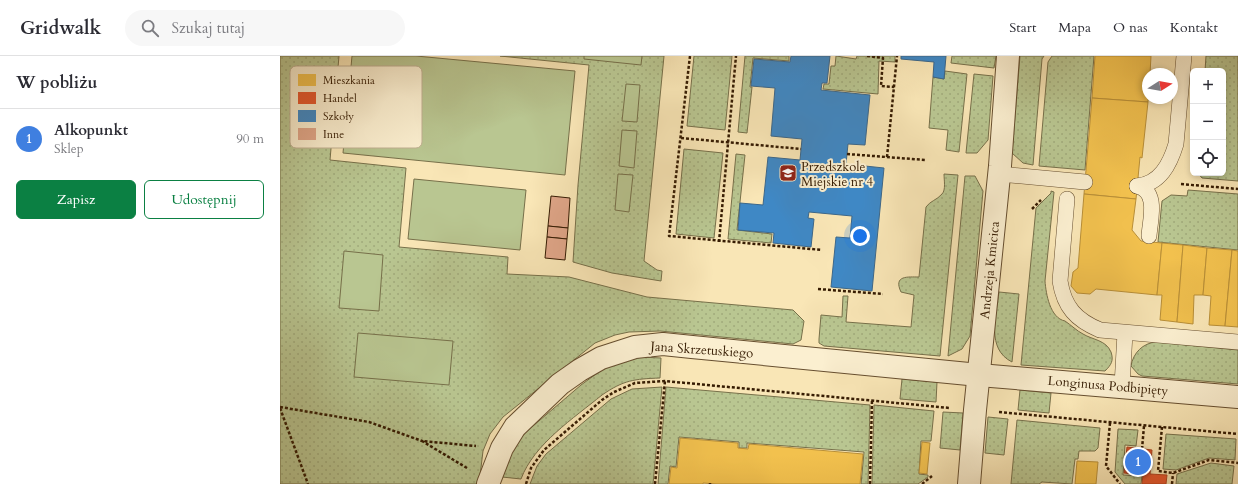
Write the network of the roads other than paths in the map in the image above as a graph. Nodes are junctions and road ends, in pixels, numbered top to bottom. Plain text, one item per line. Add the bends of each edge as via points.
1 (1008, 56) edge
2 (1184, 56) edge
3 (999, 174) junction
4 (1085, 182) dead end
5 (1067, 199) dead end
6 (1149, 236) dead end
7 (1126, 332) junction
8 (1238, 342) edge
9 (979, 375) junction
10 (1122, 386) junction
11 (1238, 397) edge
12 (488, 482) edge
13 (969, 484) edge

1 - 3 street, Andrzeja Kmicica
2 - 6 lane via 1176,144 1169,163 1159,177 1149,184 1137,186 1145,189 1152,201
3 - 4 lane
3 - 9 street, Andrzeja Kmicica
5 - 7 lane via 1061,293 1071,310 1084,322 1100,330
7 - 8 lane
7 - 10 lane
9 - 10 street, Longinusa Podbipięty
9 - 12 street, Jana Skrzetuskiego via 663,344 635,347 601,358 560,384 515,427 502,448
9 - 13 street, Andrzeja Kmicica
10 - 11 street, Longinusa Podbipięty

